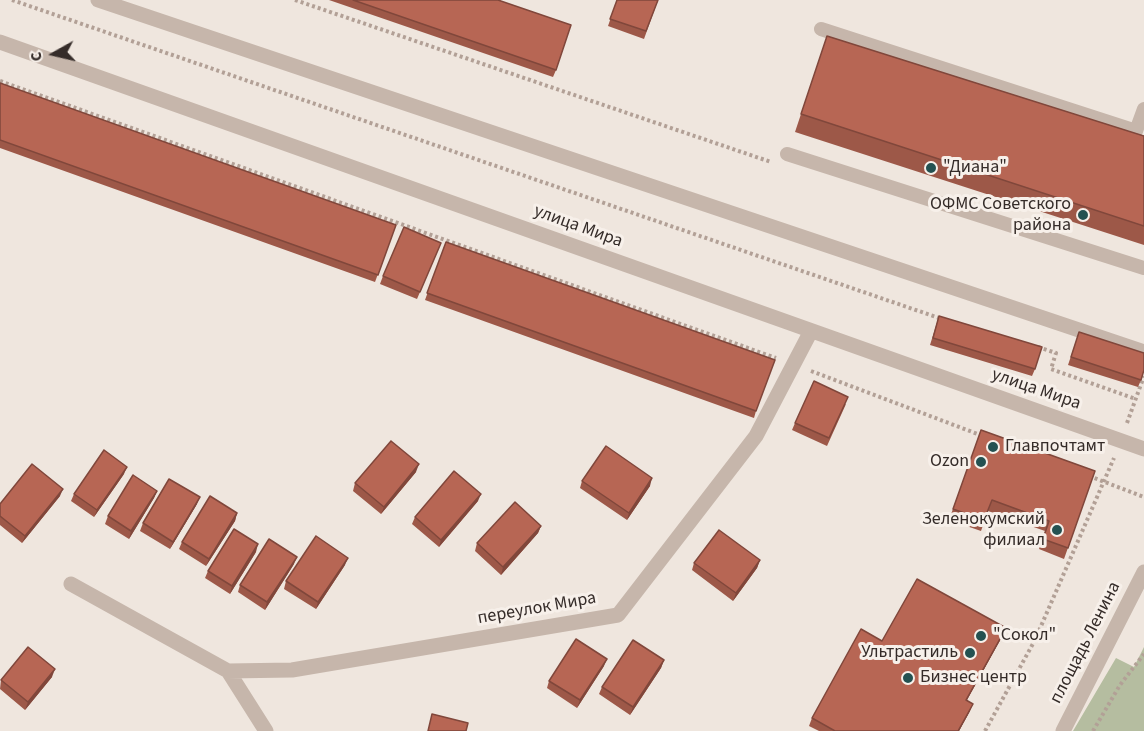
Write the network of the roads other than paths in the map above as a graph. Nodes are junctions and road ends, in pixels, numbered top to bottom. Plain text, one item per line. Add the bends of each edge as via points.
1 (98, 0) edge
2 (821, 28) dead end
3 (0, 42) edge
4 (1144, 109) edge
5 (782, 159) road end
6 (1144, 268) edge
7 (811, 331) junction
8 (1144, 352) edge
9 (1144, 449) edge
10 (1144, 572) edge
11 (71, 584) dead end
12 (1140, 591) edge
13 (228, 671) junction
14 (266, 731) edge
15 (1063, 731) edge

1 - 8 street
2 - 4 lane via 1136,131
3 - 7 street, улица Мира
5 - 6 lane
7 - 9 street, улица Мира
7 - 13 street, переулок Мира via 756,436 618,615 292,670
10 - 12 street, площадь Ленина
11 - 13 street, переулок Мира
12 - 15 street, площадь Ленина
13 - 14 street, переулок Мира

